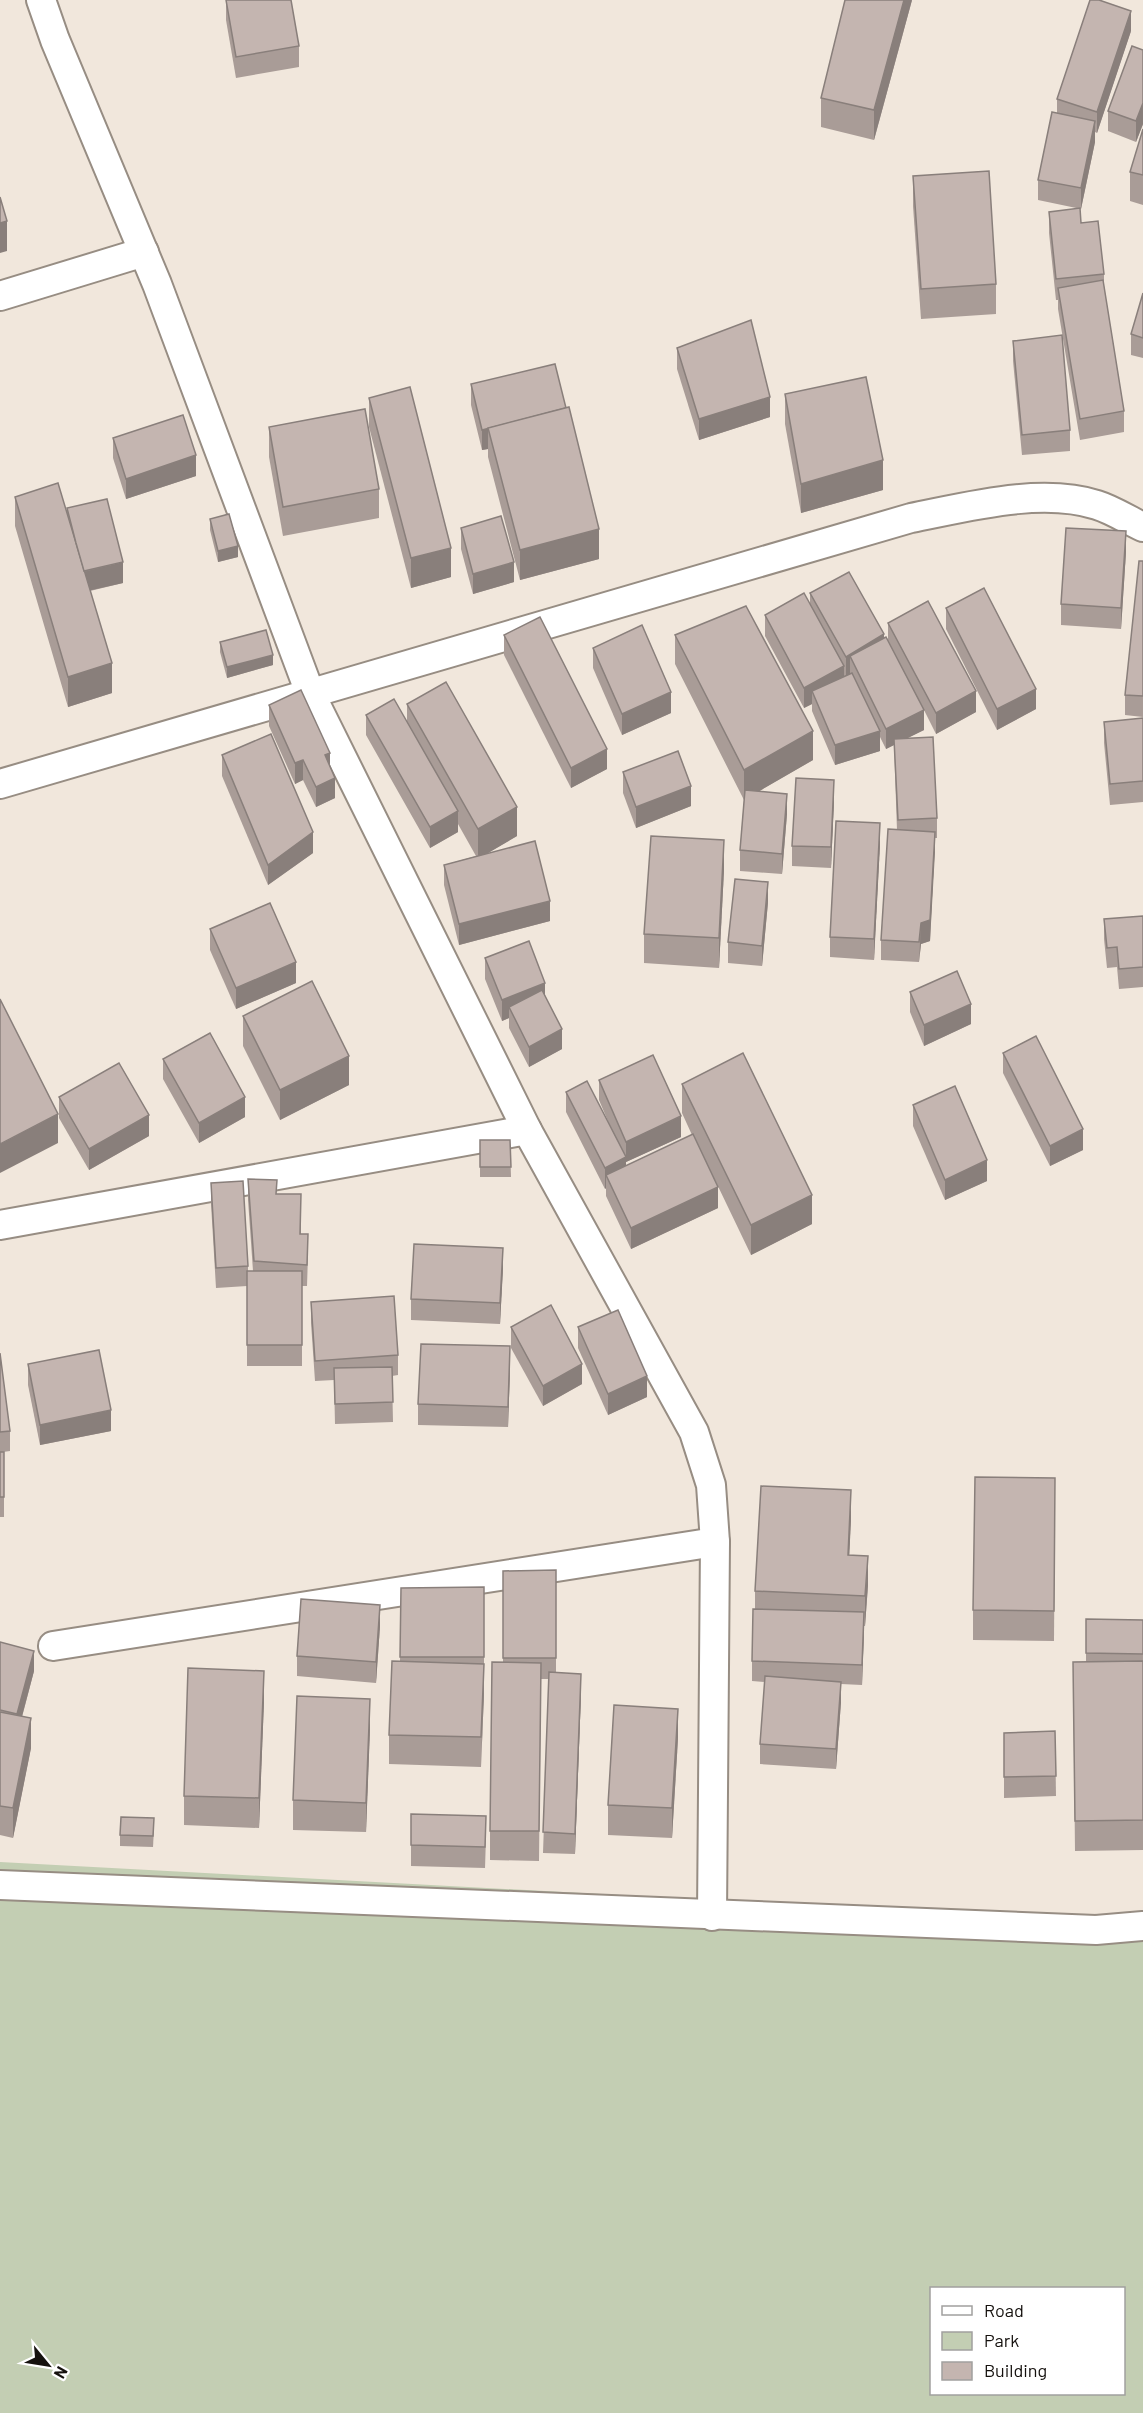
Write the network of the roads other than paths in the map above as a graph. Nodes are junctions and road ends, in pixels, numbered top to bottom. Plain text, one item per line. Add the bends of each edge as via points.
1 (41, 0) edge
2 (144, 252) junction
3 (0, 296) edge
4 (1143, 527) edge
5 (310, 693) junction
6 (0, 784) edge
7 (527, 1130) junction
8 (0, 1225) edge
9 (716, 1542) junction
10 (53, 1646) dead end
11 (0, 1886) edge
12 (712, 1916) junction
13 (1143, 1926) edge

1 - 2 street
2 - 3 street
2 - 5 street
4 - 5 street via 1097,505 1055,498 991,503 910,518
5 - 6 street
5 - 7 street
7 - 8 street
7 - 9 street via 694,1432 711,1485
9 - 10 street
9 - 12 street
11 - 12 street
12 - 13 street via 1096,1930

